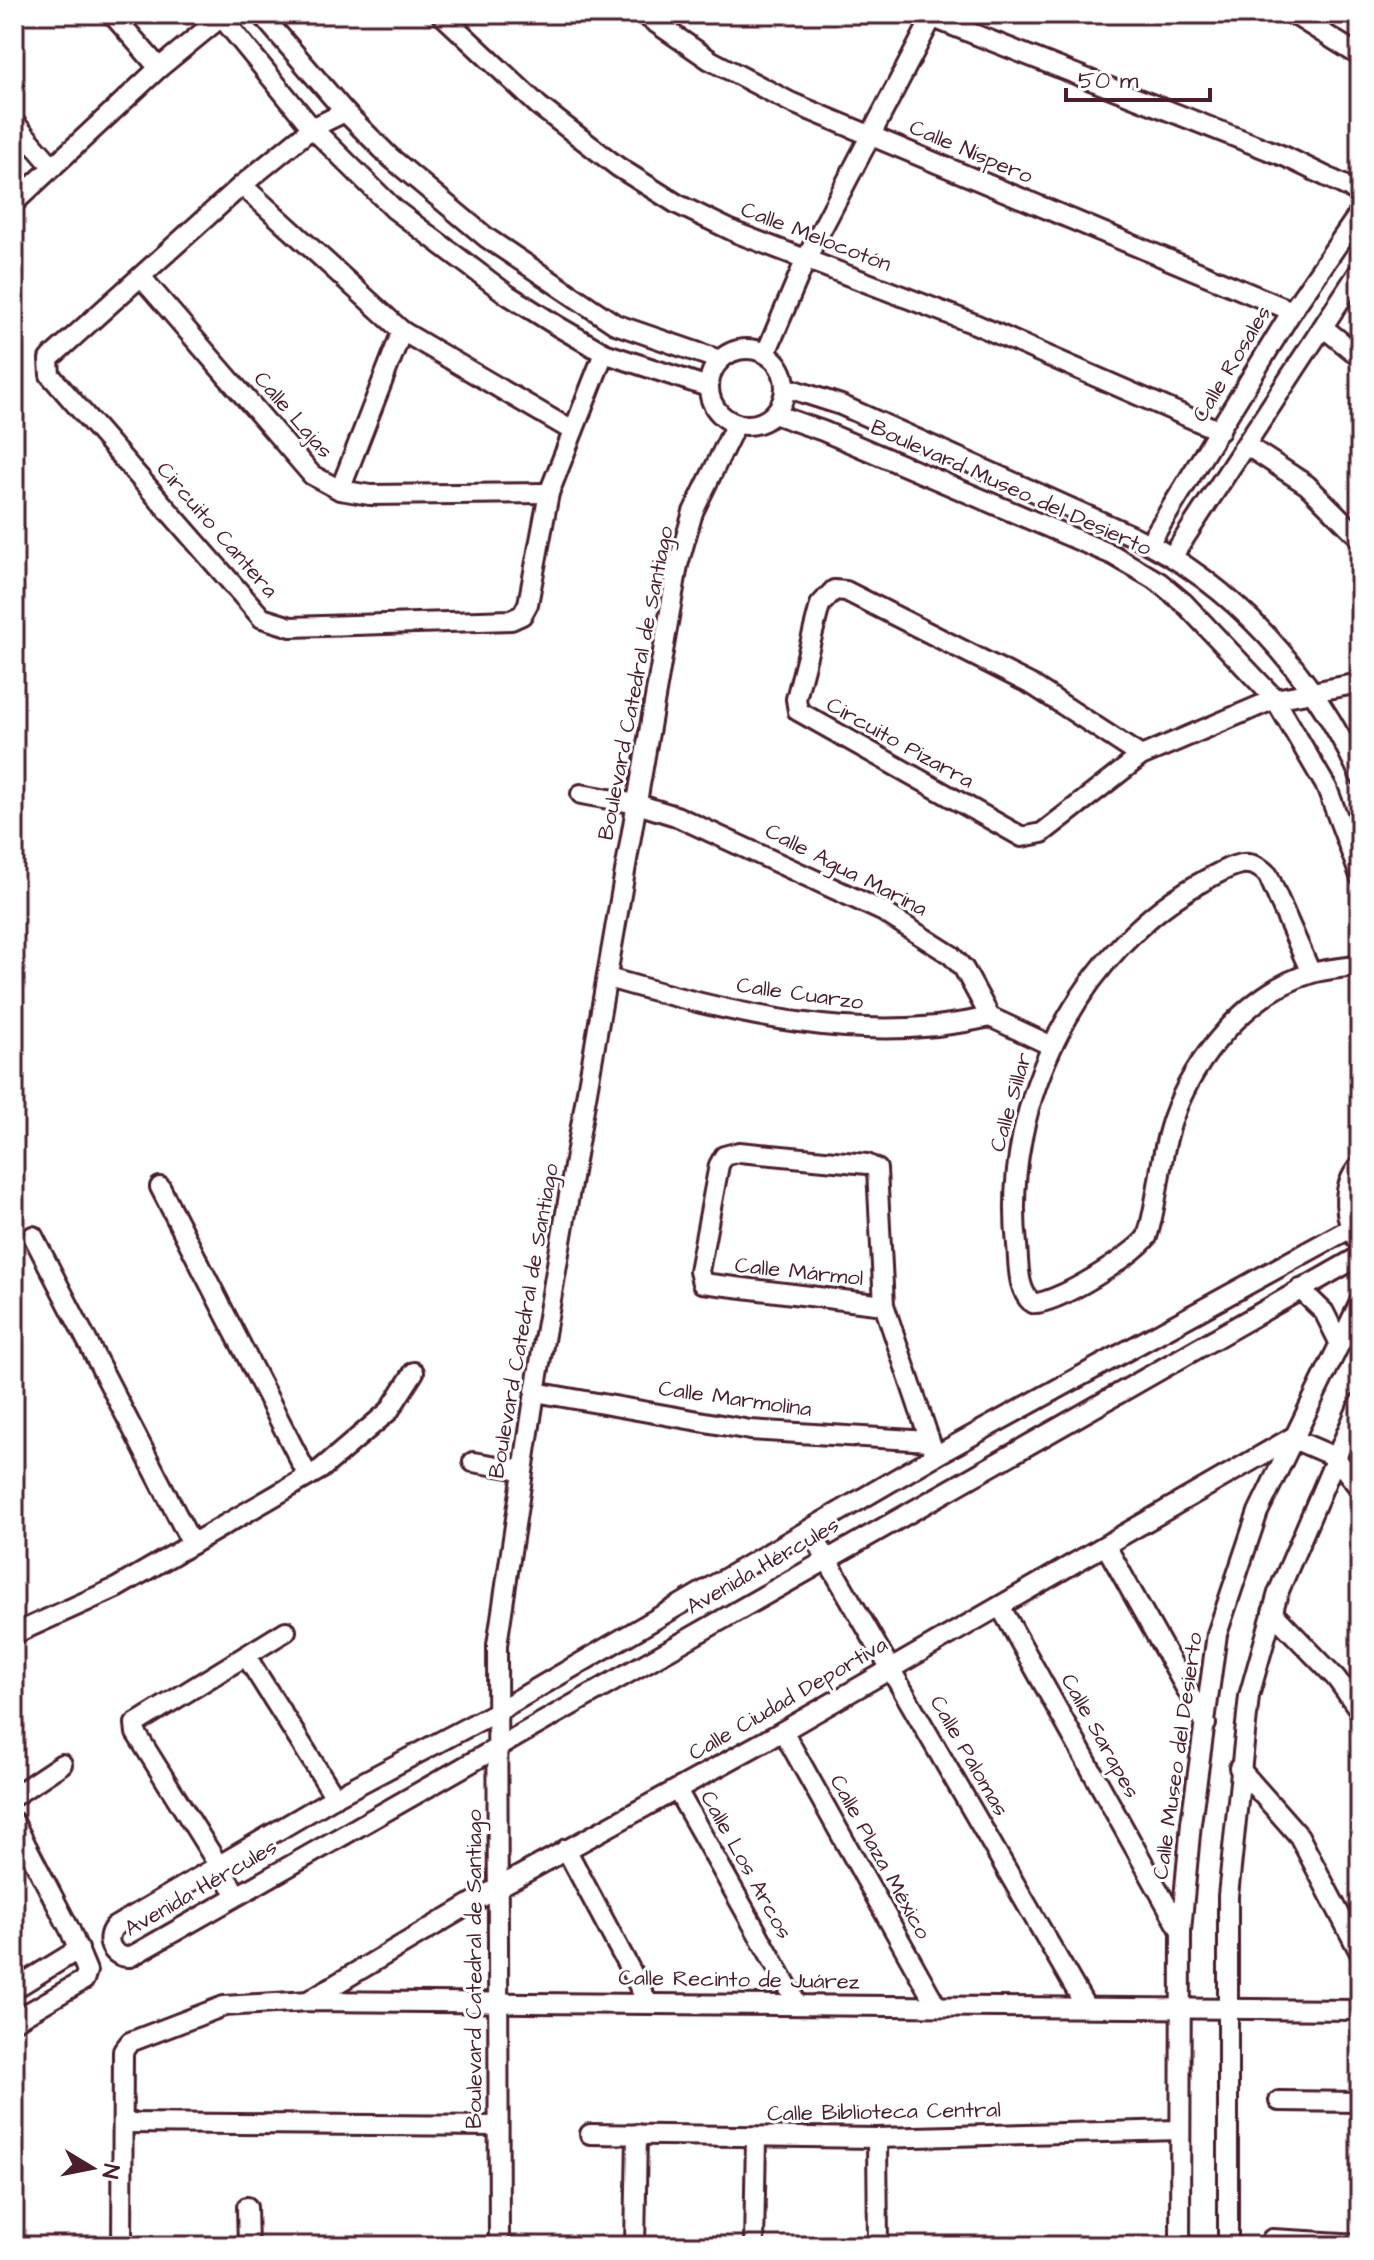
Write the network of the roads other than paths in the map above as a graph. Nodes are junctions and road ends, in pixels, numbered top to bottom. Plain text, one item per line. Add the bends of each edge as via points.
1 (112, 14) edge
2 (261, 14) edge
3 (441, 14) edge
4 (643, 14) edge
5 (1293, 14) edge
6 (221, 15) edge
7 (930, 16) edge
8 (1360, 56) edge
9 (159, 68) junction
10 (345, 112) junction
11 (14, 122) edge
12 (312, 128) junction
13 (870, 136) junction
14 (53, 167) junction
15 (242, 185) junction
16 (1360, 193) edge
17 (14, 203) edge
18 (1360, 212) edge
19 (806, 259) junction
20 (1360, 270) edge
21 (142, 278) junction
22 (1292, 311) junction
23 (1324, 328) junction
24 (402, 331) junction
25 (604, 353) junction
26 (766, 353) junction
27 (1360, 357) edge
28 (720, 360) junction
29 (708, 387) junction
30 (785, 387) junction
31 (774, 414) junction
32 (736, 424) junction
33 (571, 430) junction
34 (1220, 431) junction
35 (1246, 445) junction
36 (340, 490) junction
37 (549, 493) junction
38 (1360, 538) edge
39 (1149, 544) junction
40 (1172, 557) junction
41 (1360, 683) edge
42 (1312, 691) junction
43 (1275, 699) junction
44 (1141, 756) junction
45 (1360, 776) edge
46 (581, 794) dead end
47 (637, 804) junction
48 (1360, 876) edge
49 (1360, 965) edge
50 (1311, 973) junction
51 (608, 978) junction
52 (990, 1017) junction
53 (1052, 1046) junction
54 (1360, 1165) edge
55 (160, 1187) dead end
56 (1349, 1229) junction
57 (33, 1236) dead end
58 (1360, 1245) edge
59 (1360, 1256) edge
60 (1300, 1289) junction
61 (1360, 1302) edge
62 (884, 1305) junction
63 (1340, 1344) junction
64 (414, 1372) dead end
65 (535, 1392) junction
66 (1360, 1402) edge
67 (1291, 1438) junction
68 (932, 1449) junction
69 (1335, 1457) junction
70 (473, 1462) dead end
71 (522, 1470) junction
72 (308, 1476) junction
73 (1360, 1489) edge
74 (810, 1530) junction
75 (192, 1544) junction
76 (1106, 1546) junction
77 (827, 1558) junction
78 (1000, 1606) junction
79 (1272, 1612) junction
80 (286, 1631) dead end
81 (14, 1634) edge
82 (246, 1656) junction
83 (890, 1668) junction
84 (498, 1711) junction
85 (1360, 1711) edge
86 (1206, 1724) junction
87 (783, 1731) junction
88 (498, 1745) junction
89 (62, 1764) dead end
90 (1239, 1768) junction
91 (677, 1790) junction
92 (14, 1796) edge
93 (335, 1797) junction
94 (14, 1822) edge
95 (566, 1849) junction
96 (219, 1865) junction
97 (499, 1887) junction
98 (237, 1895) junction
99 (1181, 1931) junction
100 (79, 1949) junction
101 (1360, 1953) edge
102 (14, 1989) edge
103 (309, 2001) junction
104 (497, 2001) junction
105 (648, 2003) junction
106 (798, 2005) junction
107 (936, 2005) junction
108 (1086, 2007) junction
109 (1180, 2007) junction
110 (1228, 2010) junction
111 (1360, 2010) edge
112 (14, 2021) edge
113 (1279, 2101) dead end
114 (1360, 2102) edge
115 (125, 2123) junction
116 (498, 2126) junction
117 (1180, 2130) junction
118 (590, 2134) dead end
119 (637, 2134) junction
120 (756, 2137) junction
121 (877, 2138) junction
122 (247, 2207) dead end
123 (1272, 2239) dead end
124 (1360, 2244) edge
125 (122, 2246) edge
126 (248, 2246) edge
127 (499, 2246) edge
128 (635, 2246) edge
129 (754, 2246) edge
130 (878, 2246) edge
131 (1180, 2246) edge
132 (1228, 2246) edge

1 - 9 street
2 - 10 street
3 - 19 street, Calle Melocotón via 539,106 618,167 725,228
4 - 13 street, Calle Níspero via 710,60
5 - 8 street
6 - 9 street
6 - 12 street
7 - 13 street
7 - 16 street via 1286,157
9 - 14 street
10 - 12 street, Circuito Cantera
10 - 28 street via 438,201 593,312
11 - 14 street
12 - 15 street, Circuito Cantera
12 - 25 street via 351,171 407,219 508,295
13 - 19 street
13 - 22 street, Calle Níspero
14 - 17 street
15 - 21 street, Circuito Cantera
15 - 24 street
18 - 22 street, Calle Rosales
19 - 26 street
19 - 34 street, Calle Melocotón via 975,324
20 - 23 street
21 - 36 street, Calle Lajas via 312,475
21 - 37 street, Circuito Cantera via 53,351 50,375 262,618 291,627 511,620 528,604
22 - 34 street, Calle Rosales
23 - 27 street
23 - 35 street
24 - 33 street
24 - 36 street
25 - 29 street
25 - 33 street, Circuito Cantera
26 - 28 street via 740,349
26 - 30 street via 777,363
28 - 29 street
29 - 32 street via 716,409
30 - 31 street
30 - 39 street, Boulevard Museo del Desierto via 841,405
31 - 32 street via 749,425
31 - 43 street, Boulevard Museo del Desierto via 1136,566 1184,603
32 - 47 street, Boulevard Catedral de Santiago via 684,538
33 - 37 street, Circuito Cantera
34 - 39 street, Calle Rosales
35 - 38 street via 1307,485
35 - 40 street
36 - 37 street, Calle Lajas via 370,495
39 - 40 street, Boulevard Museo del Desierto
40 - 42 street, Boulevard Museo del Desierto via 1248,614
41 - 42 street, Circuito Pizarra
42 - 43 street, Circuito Pizarra
42 - 45 street, Boulevard Museo del Desierto
43 - 44 street, Circuito Pizarra
43 - 48 street, Boulevard Museo del Desierto via 1327,788
44 - 44 street, Circuito Pizarra via 1042,833 1012,834 798,711 796,699 820,605 834,590 846,591 1034,686
46 - 47 street, Calle Agua Marina
47 - 51 street, Boulevard Catedral de Santiago
47 - 52 street, Calle Agua Marina via 719,834 934,941 964,969
49 - 50 street, Calle Sillar
50 - 53 street, Calle Sillar via 1268,875 1258,865 1237,863 1196,885 1139,928 1089,981
50 - 53 street, Calle Sillar via 1276,989 1234,1023 1194,1073 1173,1118 1142,1245 1041,1304 1032,1303 1022,1285 1013,1207 1022,1137
51 - 52 street, Calle Cuarzo via 710,1006 799,1022 919,1030
51 - 65 street, Boulevard Catedral de Santiago
52 - 53 street
54 - 56 street via 1345,1199
55 - 72 street
56 - 58 street
56 - 68 street, Avenida Hércules
57 - 75 street
59 - 60 street, Avenida Hércules
60 - 63 street via 1324,1312
60 - 77 street, Avenida Hércules
61 - 63 street, Calle Museo del Desierto
62 - 62 street, Calle Mármol via 877,1169 739,1152 724,1156 699,1271 702,1283
62 - 68 street, Calle Mármol
63 - 67 street, Calle Museo del Desierto
64 - 72 street via 389,1411
65 - 68 street, Calle Marmolina via 750,1430
65 - 71 street, Boulevard Catedral de Santiago
66 - 69 street
67 - 69 street
67 - 76 street, Calle Ciudad Deportiva
67 - 86 street, Calle Museo del Desierto via 1258,1512 1217,1634
68 - 74 street, Avenida Hércules
69 - 73 street
69 - 79 street
70 - 71 street
71 - 84 street, Boulevard Catedral de Santiago via 497,1645
72 - 75 street
74 - 77 street, Calle Palomas
74 - 84 street, Avenida Hércules
75 - 81 street via 116,1588
76 - 78 street, Calle Ciudad Deportiva
76 - 86 street
77 - 83 street, Calle Palomas
77 - 88 street, Avenida Hércules
78 - 83 street, Calle Ciudad Deportiva
78 - 99 street, Calle Sarapes
79 - 85 street
79 - 90 street via 1249,1696
80 - 82 street
82 - 93 street
82 - 96 street via 135,1724
83 - 87 street, Calle Ciudad Deportiva
83 - 108 street, Calle Palomas
84 - 88 street, Boulevard Catedral de Santiago
84 - 93 street, Avenida Hércules
86 - 99 street, Calle Museo del Desierto
87 - 91 street, Calle Ciudad Deportiva
87 - 107 street, Calle Plaza México
88 - 97 street, Boulevard Catedral de Santiago
88 - 98 street, Avenida Hércules
89 - 92 street
90 - 101 street via 1299,1836
90 - 110 street via 1228,1896
91 - 95 street, Calle Ciudad Deportiva
91 - 106 street, Calle Los Arcos
93 - 96 street, Avenida Hércules
94 - 100 street
95 - 97 street, Calle Ciudad Deportiva
95 - 105 street
96 - 98 street
96 - 98 street, Avenida Hércules via 114,1927 112,1950 130,1957
97 - 103 street, Calle Ciudad Deportiva
97 - 104 street, Boulevard Catedral de Santiago
99 - 109 street, Calle Museo del Desierto
100 - 102 street
100 - 112 street via 84,1980
103 - 104 street, Calle Recinto de Juárez
103 - 115 street, Calle Recinto de Juárez via 224,2006 126,2046
104 - 105 street, Calle Recinto de Juárez
104 - 116 street, Boulevard Catedral de Santiago
105 - 106 street, Calle Recinto de Juárez
106 - 107 street, Calle Recinto de Juárez
107 - 108 street, Calle Recinto de Juárez
108 - 109 street, Calle Recinto de Juárez
109 - 110 street, Calle Recinto de Juárez
109 - 117 street, Calle Museo del Desierto
110 - 111 street, Calle Recinto de Juárez
110 - 132 street
113 - 114 street
115 - 116 street
115 - 125 street
116 - 127 street, Boulevard Catedral de Santiago
117 - 121 street, Calle Biblioteca Central
117 - 131 street, Calle Museo del Desierto
118 - 119 street, Calle Biblioteca Central
119 - 120 street, Calle Biblioteca Central
119 - 128 street
120 - 121 street, Calle Biblioteca Central
120 - 129 street
121 - 130 street
122 - 126 street
123 - 124 street

